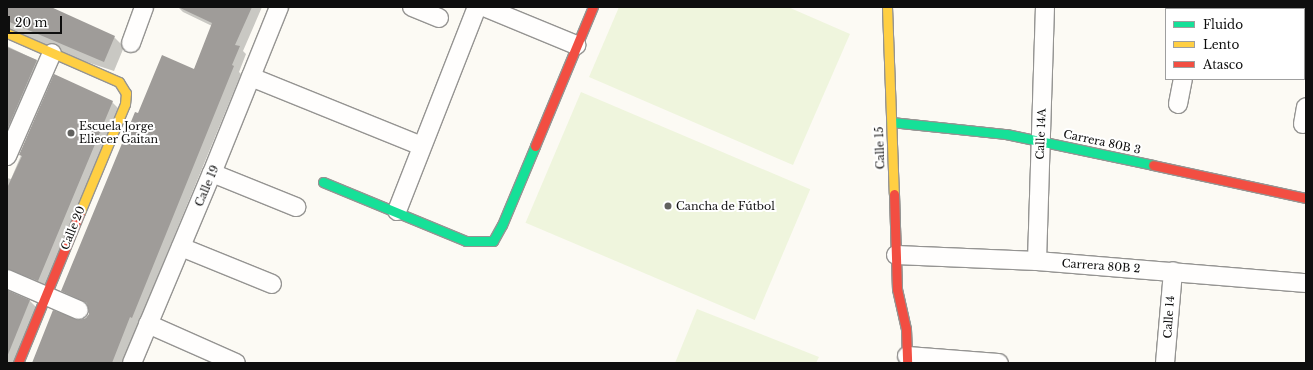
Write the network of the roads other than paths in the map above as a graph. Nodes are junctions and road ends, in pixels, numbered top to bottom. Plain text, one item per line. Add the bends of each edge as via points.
1 (144, 7) edge
2 (279, 7) edge
3 (412, 7) edge
4 (477, 7) edge
5 (484, 7) edge
6 (593, 7) edge
7 (887, 7) edge
8 (1045, 7) edge
9 (439, 18) dead end
10 (7, 33) edge
11 (131, 43) dead end
12 (576, 45) junction
13 (52, 53) junction
14 (251, 77) junction
15 (1183, 80) edge
16 (1178, 104) dead end
17 (891, 122) junction
18 (1041, 141) junction
19 (422, 146) junction
20 (7, 156) edge
21 (212, 173) junction
22 (323, 182) dead end
23 (1306, 198) edge
24 (296, 207) dead end
25 (397, 211) junction
26 (181, 247) junction
27 (896, 255) junction
28 (1037, 261) junction
29 (1173, 271) junction
30 (7, 279) edge
31 (1306, 283) edge
32 (272, 284) dead end
33 (897, 289) junction
34 (45, 296) junction
35 (79, 310) dead end
36 (894, 312) dead end
37 (148, 324) junction
38 (907, 360) edge
39 (18, 363) edge
40 (132, 363) edge
41 (236, 363) edge
42 (999, 363) edge
43 (1165, 363) edge

1 - 11 street
2 - 14 street, Calle 19
3 - 9 street
4 - 19 street
5 - 12 street
6 - 12 street
7 - 17 street, Calle 15
8 - 18 street, Calle 14A
10 - 13 street
12 - 25 street via 502,225 493,241 466,240
13 - 20 street
13 - 34 street, Calle 20 via 119,82 126,93 125,104
14 - 19 street
14 - 21 street, Calle 19
15 - 16 street
17 - 18 street, Carrera 80B 3 via 1006,134
17 - 27 street, Calle 15
18 - 23 street, Carrera 80B 3
18 - 28 street, Calle 14A
19 - 25 street
21 - 24 street
21 - 26 street, Calle 19
22 - 25 street
26 - 32 street
26 - 37 street, Calle 19
27 - 28 street, Carrera 80B 2
27 - 33 street, Calle 15
28 - 29 street, Carrera 80B 2
29 - 31 street, Carrera 80B 2
29 - 43 street, Calle 14
30 - 34 street
33 - 36 street, Calle 15
33 - 38 street, Calle 15 via 906,329
34 - 35 street
34 - 39 street, Calle 20
37 - 40 street, Calle 19
37 - 41 street
38 - 42 street

